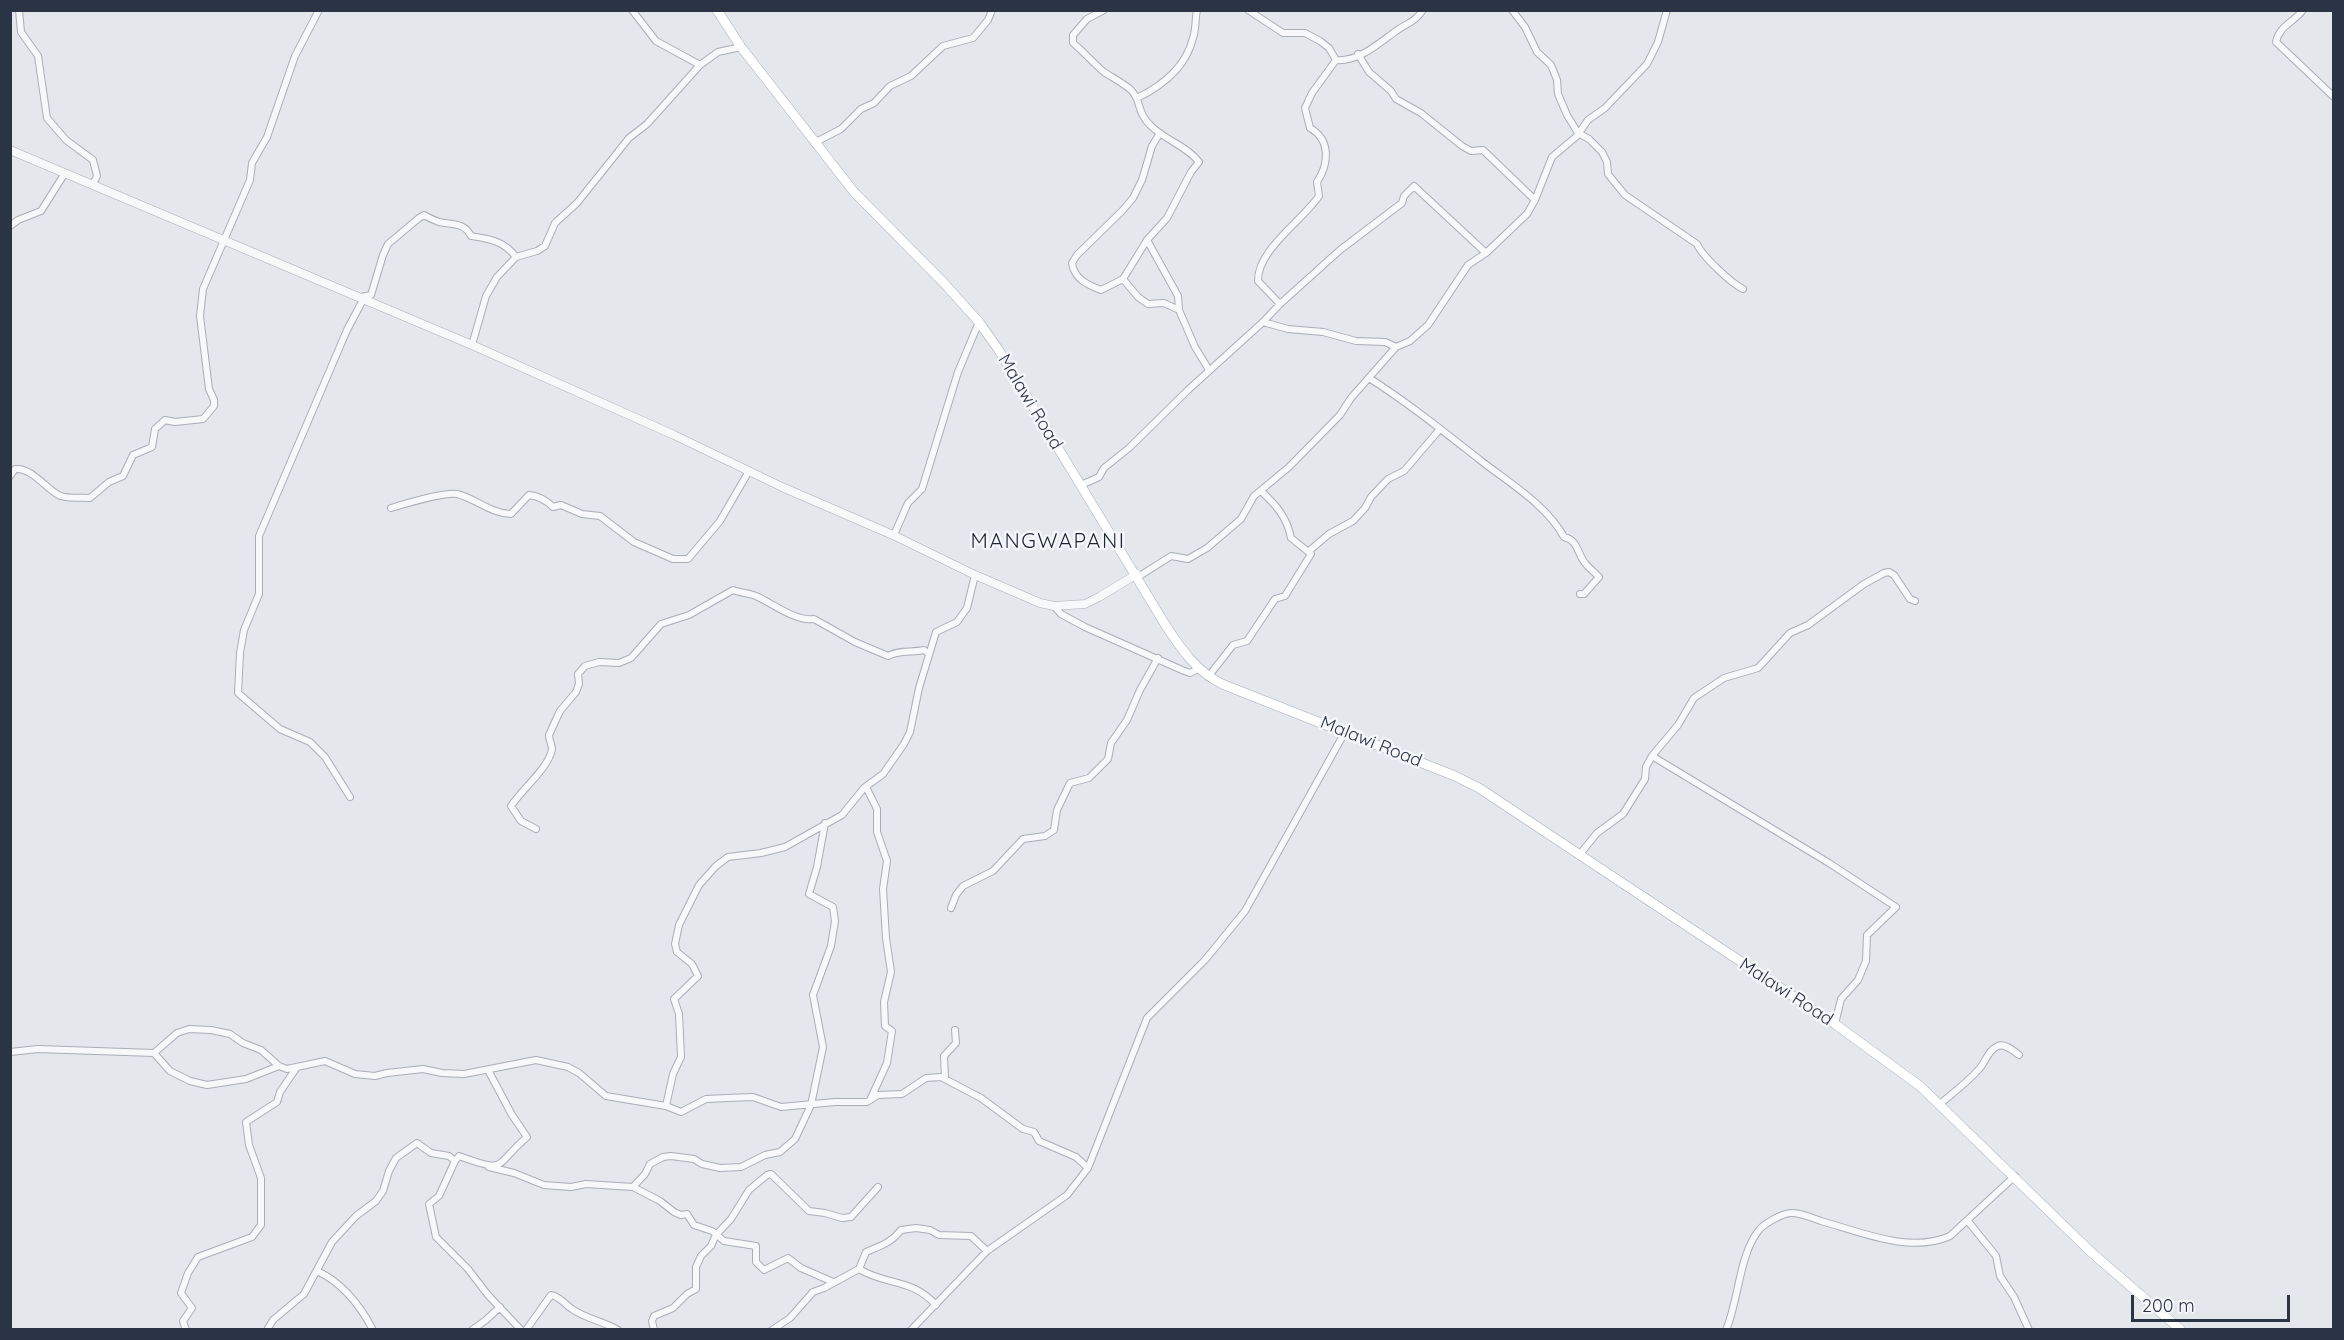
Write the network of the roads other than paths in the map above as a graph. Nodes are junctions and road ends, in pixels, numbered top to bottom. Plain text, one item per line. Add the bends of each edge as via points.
1 (19, 10) edge
2 (319, 10) edge
3 (632, 10) edge
4 (717, 10) edge
5 (992, 10) edge
6 (1104, 10) edge
7 (1197, 10) edge
8 (1248, 10) edge
9 (1423, 10) edge
10 (1512, 10) edge
11 (1667, 10) edge
12 (2303, 10) edge
13 (741, 47) junction
14 (1358, 54) junction
15 (1336, 60) junction
16 (700, 65) junction
17 (2334, 97) edge
18 (1137, 98) junction
19 (1160, 133) junction
20 (1578, 133) junction
21 (814, 143) junction
22 (10, 150) edge
23 (65, 173) junction
24 (93, 184) junction
25 (1536, 200) junction
26 (10, 226) edge
27 (225, 240) junction
28 (1147, 240) junction
29 (1486, 252) junction
30 (516, 257) junction
31 (1123, 279) junction
32 (1743, 289) dead end
33 (363, 297) junction
34 (1280, 304) junction
35 (1179, 310) junction
36 (979, 322) junction
37 (1263, 322) junction
38 (472, 345) junction
39 (1396, 347) junction
40 (1209, 370) junction
41 (1369, 378) junction
42 (1440, 429) junction
43 (749, 471) junction
44 (10, 476) edge
45 (1081, 485) junction
46 (1261, 491) junction
47 (391, 508) dead end
48 (894, 535) junction
49 (1309, 551) junction
50 (975, 575) junction
51 (1137, 576) junction
52 (1580, 594) dead end
53 (1915, 601) dead end
54 (1054, 606) junction
55 (929, 654) junction
56 (1158, 658) junction
57 (1198, 669) junction
58 (1208, 677) junction
59 (1345, 732) junction
60 (1652, 756) junction
61 (866, 787) junction
62 (350, 798) dead end
63 (825, 824) junction
64 (536, 829) dead end
65 (1580, 854) junction
66 (951, 908) dead end
67 (1835, 1024) junction
68 (955, 1030) dead end
69 (10, 1052) edge
70 (154, 1053) junction
71 (2019, 1055) dead end
72 (279, 1066) junction
73 (297, 1067) junction
74 (488, 1070) junction
75 (945, 1078) junction
76 (871, 1099) junction
77 (1940, 1104) junction
78 (811, 1105) junction
79 (666, 1106) junction
80 (455, 1161) junction
81 (489, 1167) junction
82 (1088, 1168) junction
83 (2015, 1176) junction
84 (633, 1187) junction
85 (878, 1187) dead end
86 (1967, 1220) junction
87 (716, 1235) junction
88 (987, 1251) junction
89 (859, 1269) junction
90 (317, 1271) junction
91 (833, 1282) junction
92 (936, 1305) junction
93 (500, 1308) junction
94 (186, 1329) edge
95 (267, 1329) edge
96 (373, 1329) edge
97 (472, 1329) edge
98 (521, 1329) edge
99 (526, 1329) edge
100 (618, 1329) edge
101 (654, 1329) edge
102 (772, 1329) edge
103 (911, 1329) edge
104 (1726, 1329) edge
105 (2029, 1329) edge
106 (2181, 1329) edge

1 - 24 street via 21,32 38,57 47,118 66,140 93,160 97,176
2 - 27 street via 296,57 267,137 252,163 250,180
3 - 16 street via 656,41
4 - 13 main road, Malawi Road
5 - 21 street via 973,38 943,46 911,76 890,86 841,129
6 - 18 street via 1078,27 1072,41
7 - 18 street via 1188,54 1167,80
8 - 15 street via 1282,33 1305,33 1320,41
9 - 14 street via 1414,22 1372,50
10 - 20 street via 1537,52 1551,65 1563,108
11 - 20 street via 1647,64
12 - 17 street via 2277,35 2276,42
13 - 16 street via 718,52
13 - 21 main road, Malawi Road
14 - 15 street
14 - 25 street via 1369,72 1396,99 1421,113 1462,146 1472,151 1483,150
15 - 34 street via 1305,108 1310,128 1321,134 1326,149 1323,173 1317,182 1319,196 1264,257 1258,272 1258,281
16 - 30 street via 555,223 545,246
18 - 19 street via 1141,116
19 - 28 street via 1199,162 1167,218
19 - 31 street via 1133,198 1072,263 1076,275 1101,290
20 - 25 street via 1552,157
20 - 32 street via 1602,152 1608,174 1625,195 1697,244 1700,252
21 - 36 main road, Malawi Road via 854,192
22 - 23 street
23 - 24 street
23 - 26 street via 41,211
24 - 27 street
25 - 29 street via 1527,214
27 - 33 street
27 - 44 street via 203,289 200,316 209,389 214,400 209,413 203,418 165,420 155,429 152,447 133,455 123,476 90,498 61,497 20,469
28 - 31 street
28 - 35 street via 1178,296
29 - 34 street via 1414,186 1402,202
29 - 39 street via 1468,265 1428,325
30 - 33 street via 509,248 488,238 471,236 463,226 437,222 424,215 388,244 371,295
30 - 38 street via 497,277 486,297
31 - 35 street via 1148,304 1164,303
33 - 38 street
33 - 62 street via 259,536 259,594 244,630 238,693 280,729 310,742
34 - 37 street
35 - 40 street
36 - 45 main road, Malawi Road
36 - 48 street via 958,372 922,489 908,504
37 - 39 street
37 - 40 street
38 - 43 street
39 - 41 street
40 - 45 street via 1099,477
41 - 42 street
41 - 46 street via 1340,415
42 - 49 street via 1404,471 1388,479 1353,521
42 - 52 street via 1529,496 1580,550 1583,561 1599,577
43 - 47 street via 720,521 687,559 673,559 634,543 600,516 561,505 553,507 533,495 511,514 457,494
43 - 48 street
45 - 51 main road, Malawi Road
46 - 49 street via 1282,513 1296,545
46 - 51 street via 1241,519 1207,548 1188,559 1171,556
48 - 50 street
49 - 58 street via 1311,554 1285,596 1275,599 1247,641 1233,645
50 - 54 street
50 - 55 street via 967,608 957,622 936,632
51 - 54 street via 1085,604
51 - 57 main road, Malawi Road via 1166,626
53 - 60 street via 1889,573 1864,584 1784,638 1758,668 1724,678 1694,698
54 - 56 street via 1085,627
55 - 61 street via 914,722 904,744 883,774
55 - 64 street via 924,650 900,650 888,656 814,619 807,620 755,595 733,590 689,615 661,624 631,658 619,663 590,664 580,670 579,687 560,711 549,735 552,746 546,763 512,806 521,821
56 - 57 street via 1190,673
56 - 66 street via 1111,743 1108,759 1089,778 1070,783 1057,810 1053,830 1045,836 1023,839 993,871 963,886
57 - 58 main road, Malawi Road
58 - 59 main road, Malawi Road
59 - 65 main road, Malawi Road via 1479,788
59 - 82 street via 1245,911 1205,960 1147,1018
60 - 65 street via 1645,779 1623,814 1597,833
60 - 67 street via 1896,908 1867,935 1866,961 1858,980 1841,999
61 - 63 street via 842,815
61 - 76 street via 877,809 877,832 887,861 883,889 891,972 884,1002 885,1026 892,1031 887,1063
63 - 78 street via 809,894 833,908 835,921 831,946 813,995 823,1047
63 - 79 street via 784,847 728,856 692,895 675,944 677,952 692,964 698,976 674,999 679,1014 681,1057
65 - 67 main road, Malawi Road
67 - 77 main road, Malawi Road
68 - 75 street via 956,1044 944,1056
69 - 70 street via 38,1049
70 - 72 street via 170,1071 207,1084 246,1079
70 - 72 street via 177,1033 212,1030 230,1034 261,1050
71 - 77 street via 1997,1046 1968,1083
72 - 73 street
73 - 74 street via 326,1061 356,1074 375,1076 423,1069 464,1074
73 - 94 street via 277,1102 246,1122 249,1145 261,1178 261,1225 252,1236 198,1257 180,1293 192,1308 183,1321
74 - 79 street via 536,1060 573,1070 606,1096
74 - 81 street via 527,1137 503,1163
75 - 76 street via 926,1078 902,1094
75 - 82 street via 1023,1129 1034,1132 1039,1141 1076,1157
76 - 78 street
77 - 83 main road, Malawi Road
78 - 79 street via 781,1107 753,1097 706,1099 681,1112
78 - 84 street via 795,1139 780,1152 741,1167 720,1168 694,1159 663,1157 650,1164
80 - 81 street via 459,1156
80 - 90 street via 417,1143 396,1158 376,1202 356,1216 332,1242
80 - 93 street via 439,1196 429,1204 436,1237
81 - 84 street via 544,1185
82 - 88 street via 1067,1196
83 - 86 street
83 - 106 main road, Malawi Road via 2091,1252
84 - 87 street via 674,1212 685,1213 694,1225
85 - 87 street via 851,1217 842,1218 809,1211 769,1174 749,1190
86 - 104 street via 1950,1236 1913,1244 1792,1212 1777,1217 1760,1230 1745,1256 1735,1309
86 - 105 street via 1996,1256 2000,1276
87 - 91 street via 724,1241 756,1246 756,1262 764,1270 788,1258
87 - 101 street via 700,1256 696,1289 656,1316 652,1320
88 - 89 street via 971,1236 916,1228 902,1230 879,1249 866,1252
88 - 92 street
89 - 91 street
89 - 92 street via 884,1280 910,1285
90 - 95 street via 304,1294
90 - 96 street via 331,1278 360,1306
91 - 102 street via 813,1292 790,1318
92 - 103 street
93 - 97 street
93 - 98 street
99 - 100 street via 551,1295 581,1315

